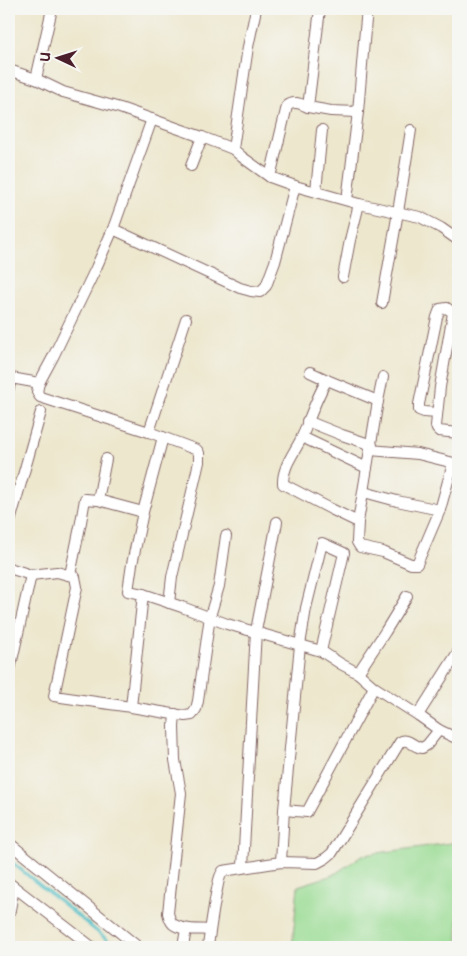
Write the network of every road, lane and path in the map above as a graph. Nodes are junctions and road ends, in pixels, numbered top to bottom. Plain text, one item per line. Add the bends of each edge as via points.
1 (52, 9) edge
2 (256, 9) edge
3 (320, 9) edge
4 (367, 9) edge
5 (9, 70) edge
6 (36, 79) junction
7 (308, 107) junction
8 (358, 112) junction
9 (152, 119) junction
10 (322, 130) dead end
11 (411, 130) dead end
12 (202, 137) junction
13 (233, 149) junction
14 (191, 166) dead end
15 (270, 177) junction
16 (295, 186) junction
17 (316, 191) junction
18 (347, 200) junction
19 (359, 204) junction
20 (398, 212) junction
21 (113, 229) junction
22 (458, 240) edge
23 (343, 277) dead end
24 (382, 303) dead end
25 (186, 319) dead end
26 (310, 372) dead end
27 (383, 377) dead end
28 (327, 380) junction
29 (10, 382) edge
30 (39, 383) junction
31 (378, 402) junction
32 (41, 412) dead end
33 (437, 413) junction
34 (307, 421) junction
35 (149, 432) junction
36 (458, 433) edge
37 (163, 437) junction
38 (302, 437) junction
39 (371, 447) junction
40 (106, 459) dead end
41 (456, 463) edge
42 (367, 468) junction
43 (364, 492) junction
44 (98, 500) junction
45 (440, 510) junction
46 (143, 512) junction
47 (277, 522) dead end
48 (358, 522) junction
49 (9, 525) edge
50 (226, 536) dead end
51 (9, 568) edge
52 (31, 575) junction
53 (70, 575) junction
54 (142, 594) junction
55 (407, 596) dead end
56 (169, 603) junction
57 (210, 616) junction
58 (256, 631) junction
59 (300, 645) junction
60 (322, 652) junction
61 (458, 652) edge
62 (9, 674) edge
63 (358, 674) junction
64 (374, 687) junction
65 (131, 707) junction
66 (175, 714) junction
67 (418, 715) junction
68 (439, 730) junction
69 (458, 739) edge
70 (284, 810) junction
71 (9, 843) edge
72 (281, 862) junction
73 (243, 867) junction
74 (12, 886) edge
75 (9, 915) edge
76 (186, 929) junction
77 (210, 930) junction
78 (92, 947) edge
79 (138, 947) edge
80 (183, 947) edge
81 (208, 947) edge

1 - 6 street
2 - 13 street
3 - 7 street
4 - 8 street
5 - 6 street
6 - 9 street via 63,92
7 - 8 street
7 - 15 street via 297,102 287,106
8 - 18 street
9 - 12 street
9 - 21 street
10 - 17 street
11 - 20 street
12 - 13 street
12 - 14 street
13 - 15 street
15 - 16 street
16 - 17 street
16 - 21 street via 275,262 266,286 260,292 240,288
17 - 18 street
18 - 19 street
19 - 20 street
19 - 23 street
20 - 22 street via 420,217
20 - 24 street
21 - 30 street
25 - 35 street
26 - 28 street
27 - 31 street
28 - 31 street
28 - 34 street
29 - 30 street
30 - 35 street via 37,392 40,397
31 - 39 street
32 - 49 street
33 - 33 street via 422,412 419,404 437,317 440,309 447,308 453,313
33 - 36 street via 437,430
34 - 38 street
34 - 39 street
35 - 37 street
37 - 46 street
37 - 56 street via 197,450 200,456 172,576
38 - 42 street
38 - 48 street via 284,472 283,484
39 - 41 street
39 - 42 street
40 - 44 street
41 - 45 street
42 - 43 street
43 - 45 street
43 - 48 street
44 - 46 street
44 - 53 street via 85,499
45 - 48 street via 415,565 384,552 360,547 357,542
46 - 54 street via 128,592
47 - 58 street
50 - 57 street via 219,586
51 - 52 street
52 - 53 street via 57,572
52 - 62 street
53 - 65 street via 75,577 77,587 54,696
54 - 56 street
54 - 65 street
55 - 63 street
56 - 57 street
57 - 58 street
57 - 66 street via 196,709 192,715
58 - 59 street
58 - 73 street
59 - 60 street
59 - 60 street via 322,544 344,553
59 - 70 street
60 - 63 street
61 - 67 street
63 - 64 street
64 - 67 street
64 - 70 street via 307,812
65 - 66 street
66 - 76 street via 175,760 181,793 168,913 174,925
67 - 68 street
68 - 69 street
68 - 72 street via 422,748 406,740 400,742 332,853 317,863
70 - 72 street
71 - 79 street
72 - 73 street
73 - 77 street via 220,873
74 - 75 street
74 - 78 street
76 - 77 street
76 - 80 street
77 - 81 street

